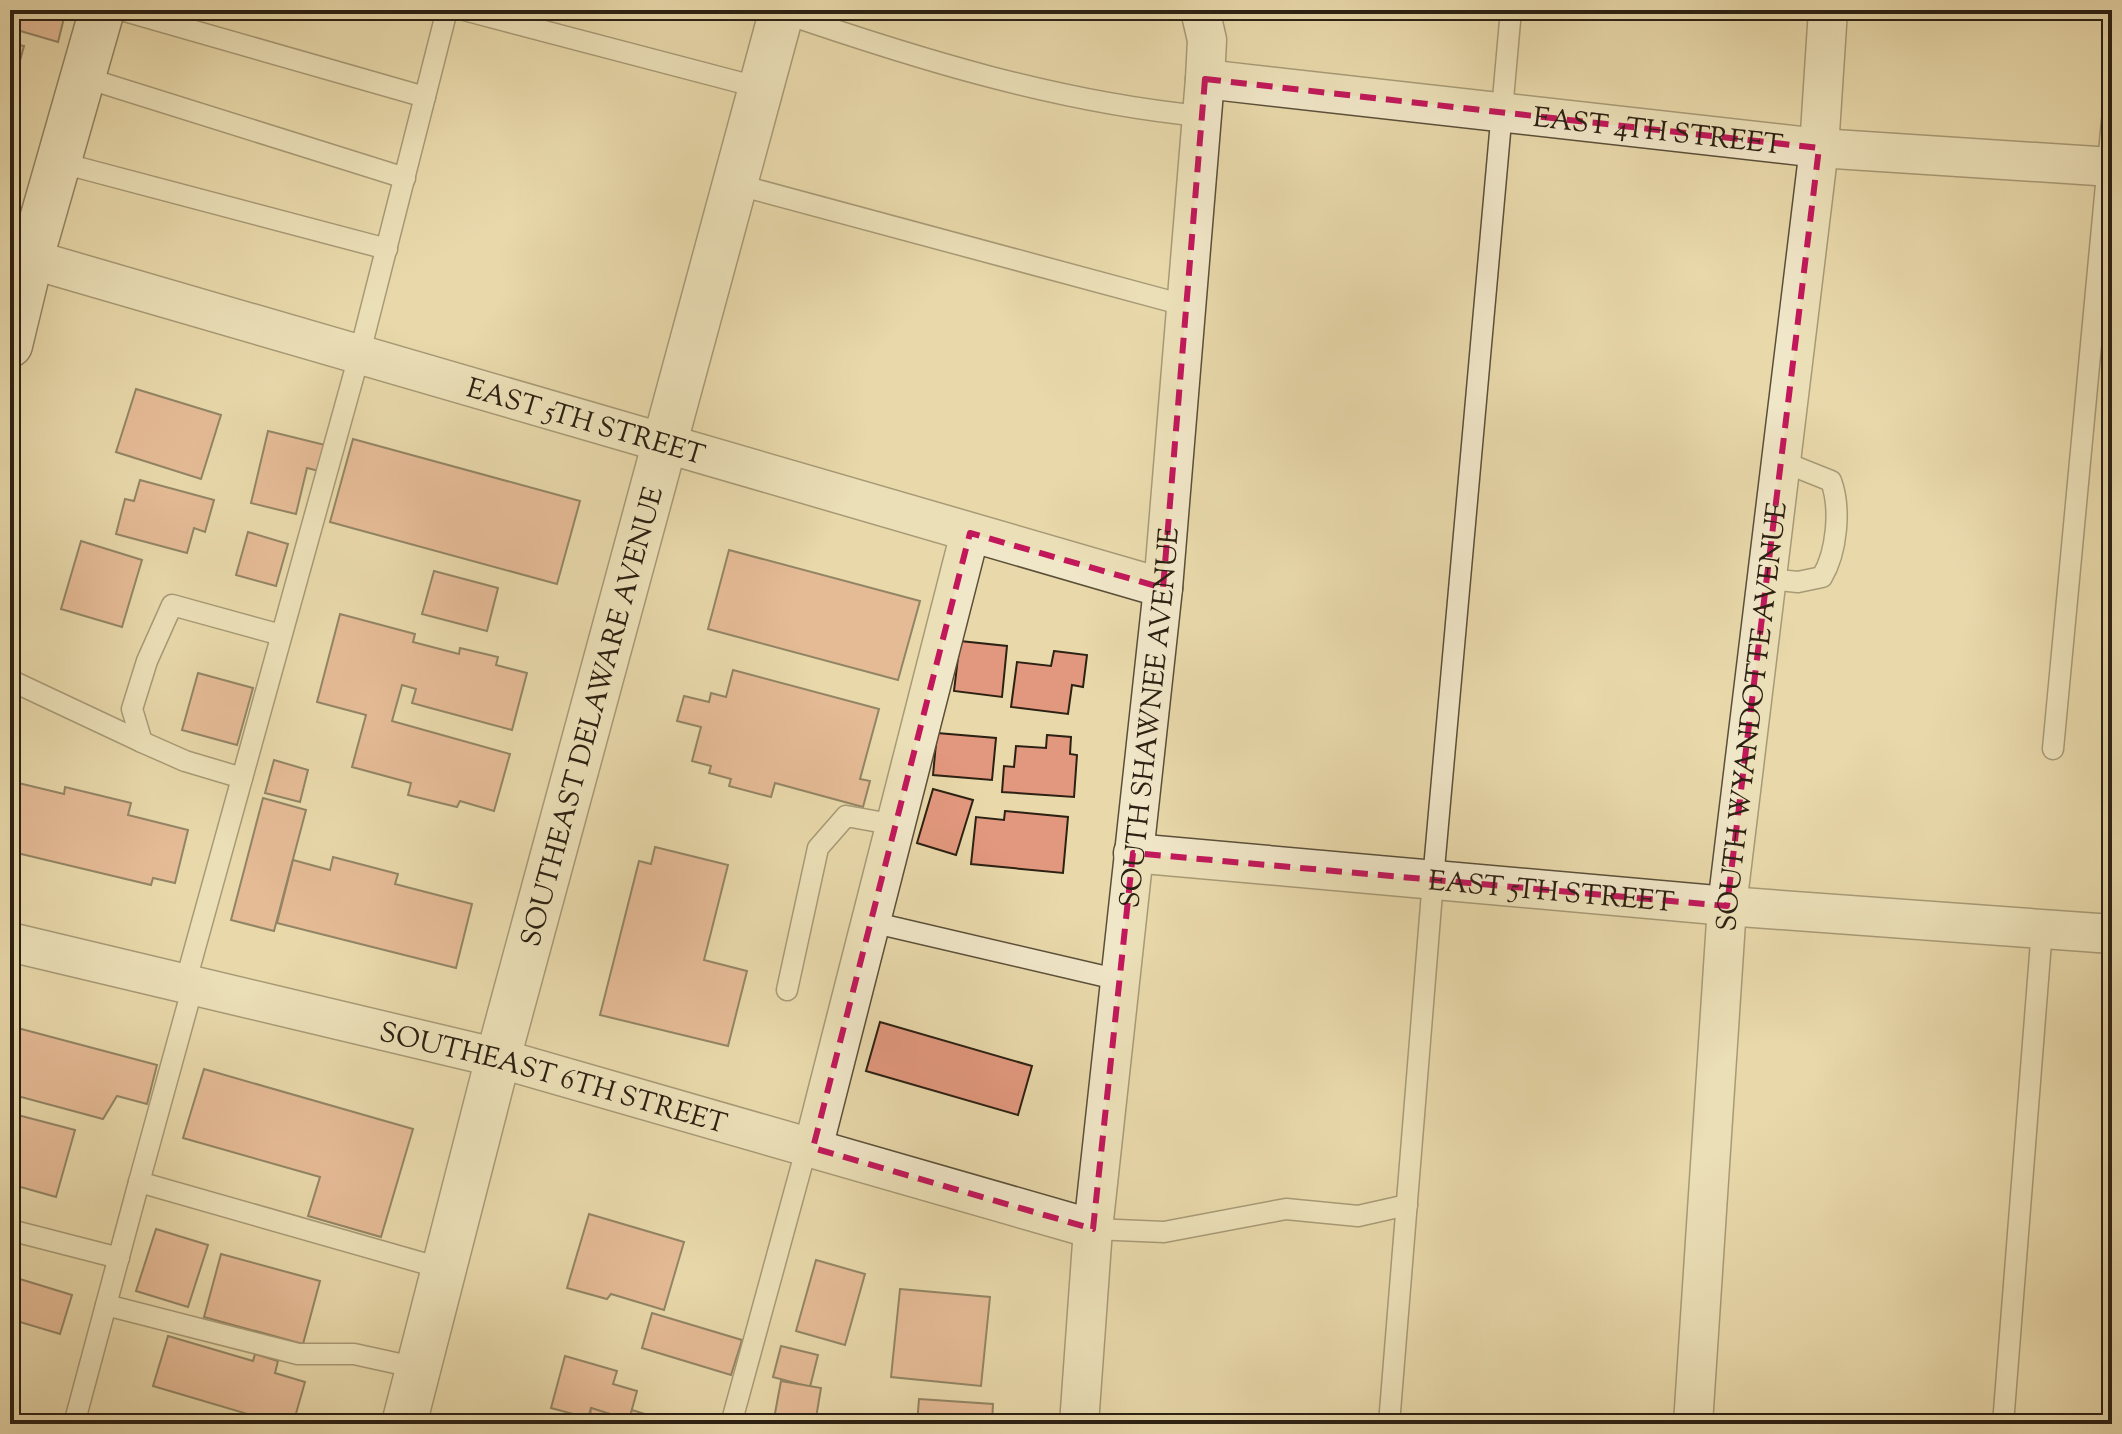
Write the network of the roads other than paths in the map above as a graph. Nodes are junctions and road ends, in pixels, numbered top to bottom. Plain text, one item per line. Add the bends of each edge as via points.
1 (102, 10) edge
2 (121, 10) edge
3 (447, 10) edge
4 (464, 10) edge
5 (1200, 10) edge
6 (1511, 10) edge
7 (1828, 10) edge
8 (782, 11) edge
9 (83, 77) junction
10 (1205, 79) junction
11 (761, 88) junction
12 (425, 97) junction
13 (1502, 113) junction
14 (1201, 116) junction
15 (2112, 121) edge
16 (1819, 148) junction
17 (58, 162) junction
18 (2110, 166) edge
19 (405, 178) junction
20 (735, 184) junction
21 (387, 249) junction
22 (20, 256) edge
23 (1184, 305) junction
24 (10, 345) edge
25 (359, 356) junction
26 (664, 445) junction
27 (1781, 461) junction
28 (970, 533) junction
29 (1767, 579) junction
30 (1163, 588) junction
31 (281, 635) junction
32 (10, 680) edge
33 (142, 742) junction
34 (2053, 749) dead end
35 (242, 778) junction
36 (896, 825) junction
37 (1133, 853) junction
38 (1433, 880) junction
39 (1727, 906) junction
40 (871, 922) junction
41 (2042, 929) junction
42 (2112, 934) edge
43 (10, 942) edge
44 (1120, 980) junction
45 (189, 985) junction
46 (787, 990) dead end
47 (498, 1058) junction
48 (810, 1147) junction
49 (139, 1182) junction
50 (1407, 1205) junction
51 (1093, 1229) junction
52 (10, 1230) edge
53 (119, 1258) junction
54 (444, 1269) junction
55 (106, 1305) junction
56 (418, 1368) junction
57 (74, 1424) edge
58 (404, 1424) edge
59 (731, 1424) edge
60 (1079, 1424) edge
61 (1389, 1424) edge
62 (1693, 1424) edge
63 (2003, 1424) edge

1 - 9 street
2 - 12 lane
3 - 12 lane
4 - 11 lane
5 - 10 street, SOUTH SHAWNEE AVENUE via 1207,40
6 - 13 lane
7 - 16 street, SOUTH WYANDOTTE AVENUE
8 - 11 street, SOUTHEAST DELAWARE AVENUE
8 - 14 lane via 1065,97
9 - 17 street
9 - 19 lane
10 - 13 street, EAST 4TH STREET
10 - 14 street, SOUTH SHAWNEE AVENUE
11 - 20 street, SOUTHEAST DELAWARE AVENUE
12 - 19 lane
13 - 16 street, EAST 4TH STREET
13 - 38 lane
14 - 23 street, SOUTH SHAWNEE AVENUE
15 - 18 lane
16 - 18 street, EAST 4TH STREET
16 - 27 street, SOUTH WYANDOTTE AVENUE
17 - 21 lane
17 - 22 street
18 - 34 lane
19 - 21 lane
20 - 23 lane
20 - 26 street, SOUTHEAST DELAWARE AVENUE
21 - 25 lane
22 - 24 street
22 - 25 street, EAST 5TH STREET
23 - 30 street, SOUTH SHAWNEE AVENUE
25 - 26 street, EAST 5TH STREET
25 - 31 lane
26 - 28 street, EAST 5TH STREET
26 - 47 street, SOUTHEAST DELAWARE AVENUE
27 - 29 street, SOUTH WYANDOTTE AVENUE
27 - 29 lane via 1831,481 1836,495 1832,561 1822,577 1798,582
28 - 30 street, EAST 5TH STREET
28 - 36 street
29 - 39 street, SOUTH WYANDOTTE AVENUE
30 - 37 street, SOUTH SHAWNEE AVENUE
31 - 33 lane via 172,605 132,709
31 - 35 lane
32 - 33 lane
33 - 35 lane
35 - 45 lane
36 - 40 street
36 - 46 lane via 846,816 818,848
37 - 38 street, EAST 5TH STREET
37 - 44 street, SOUTH SHAWNEE AVENUE
38 - 39 street, EAST 5TH STREET
38 - 50 lane
39 - 41 street, EAST 5TH STREET
39 - 62 street, SOUTH WYANDOTTE AVENUE
40 - 44 lane
40 - 48 street
41 - 42 street, EAST 5TH STREET
41 - 63 lane
43 - 45 street, SOUTHEAST 6TH STREET
44 - 51 street, SOUTH SHAWNEE AVENUE
45 - 47 street, SOUTHEAST 6TH STREET
45 - 49 lane
47 - 48 street, SOUTHEAST 6TH STREET
47 - 54 street, SOUTHEAST DELAWARE AVENUE
48 - 51 street, SOUTHEAST 6TH STREET
48 - 59 lane
49 - 53 lane
49 - 54 lane
50 - 51 lane via 1358,1216 1286,1209 1164,1232
50 - 61 lane
51 - 60 street, SOUTH SHAWNEE AVENUE
52 - 53 lane
53 - 55 lane
54 - 56 street, SOUTHEAST DELAWARE AVENUE
55 - 56 lane via 298,1354 354,1354
55 - 57 lane
56 - 58 street, SOUTHEAST DELAWARE AVENUE

